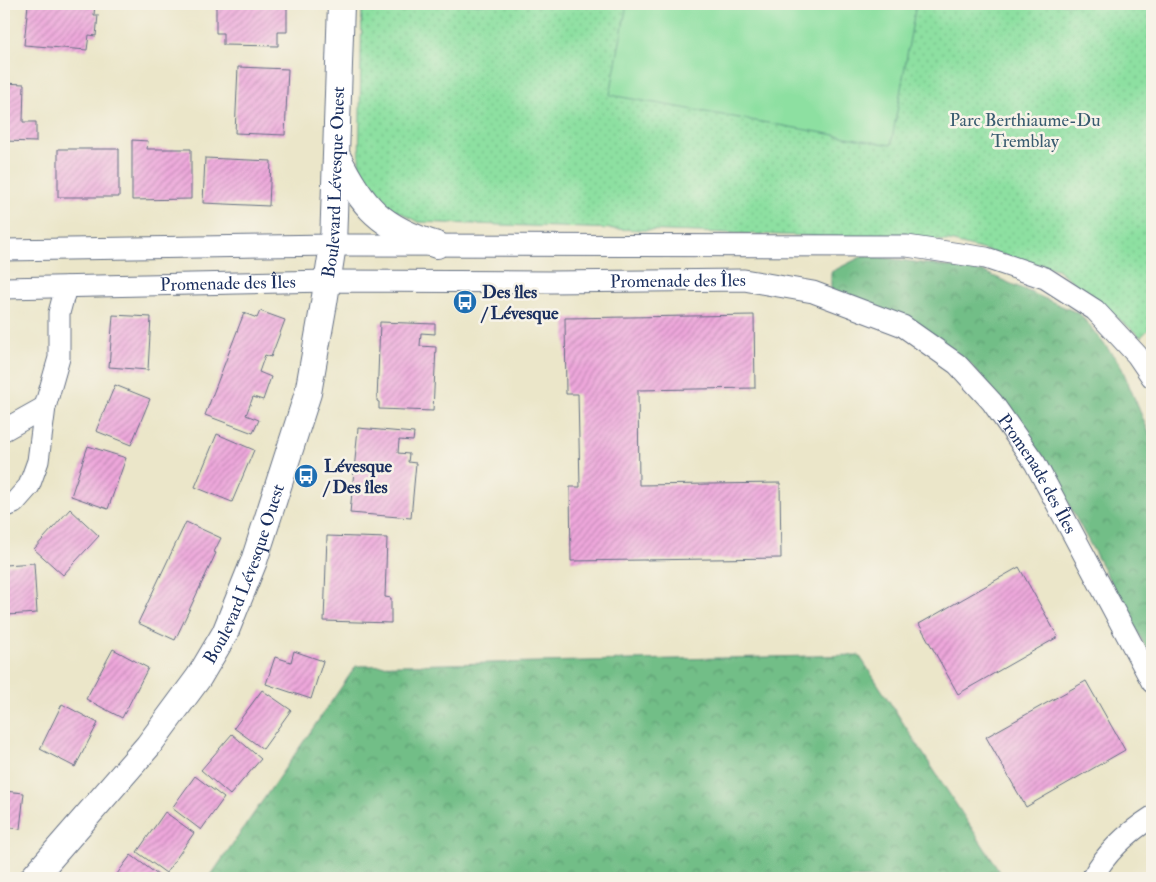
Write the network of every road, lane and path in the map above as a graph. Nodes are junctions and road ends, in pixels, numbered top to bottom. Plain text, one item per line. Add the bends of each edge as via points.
1 (341, 4) edge
2 (336, 154) junction
3 (333, 244) junction
4 (437, 245) junction
5 (4, 250) edge
6 (328, 281) junction
7 (4, 288) edge
8 (66, 288) junction
9 (1152, 378) edge
10 (45, 407) junction
11 (4, 430) edge
12 (4, 507) edge
13 (1152, 682) edge
14 (1152, 816) edge
15 (33, 878) edge
16 (1092, 878) edge

1 - 2 street, Boulevard Lévesque Ouest
2 - 3 street, Boulevard Lévesque Ouest
2 - 4 street via 372,212 388,224
3 - 4 street, Promenade des Îles
3 - 5 street, Promenade des Îles
3 - 6 street, Boulevard Lévesque Ouest
4 - 9 street, Promenade des Îles via 907,246 986,258 1045,278 1095,310 1137,355
6 - 8 street, Promenade des Îles
6 - 13 street, Promenade des Îles via 744,280 813,292 903,326 958,364 1003,417 1035,463
6 - 15 street, Boulevard Lévesque Ouest via 308,393 254,561 225,633 148,746
7 - 8 street, Promenade des Îles
8 - 10 street via 59,313 59,358
10 - 11 street
10 - 12 street via 38,461 29,486 14,503
14 - 16 street via 1131,830 1101,862

